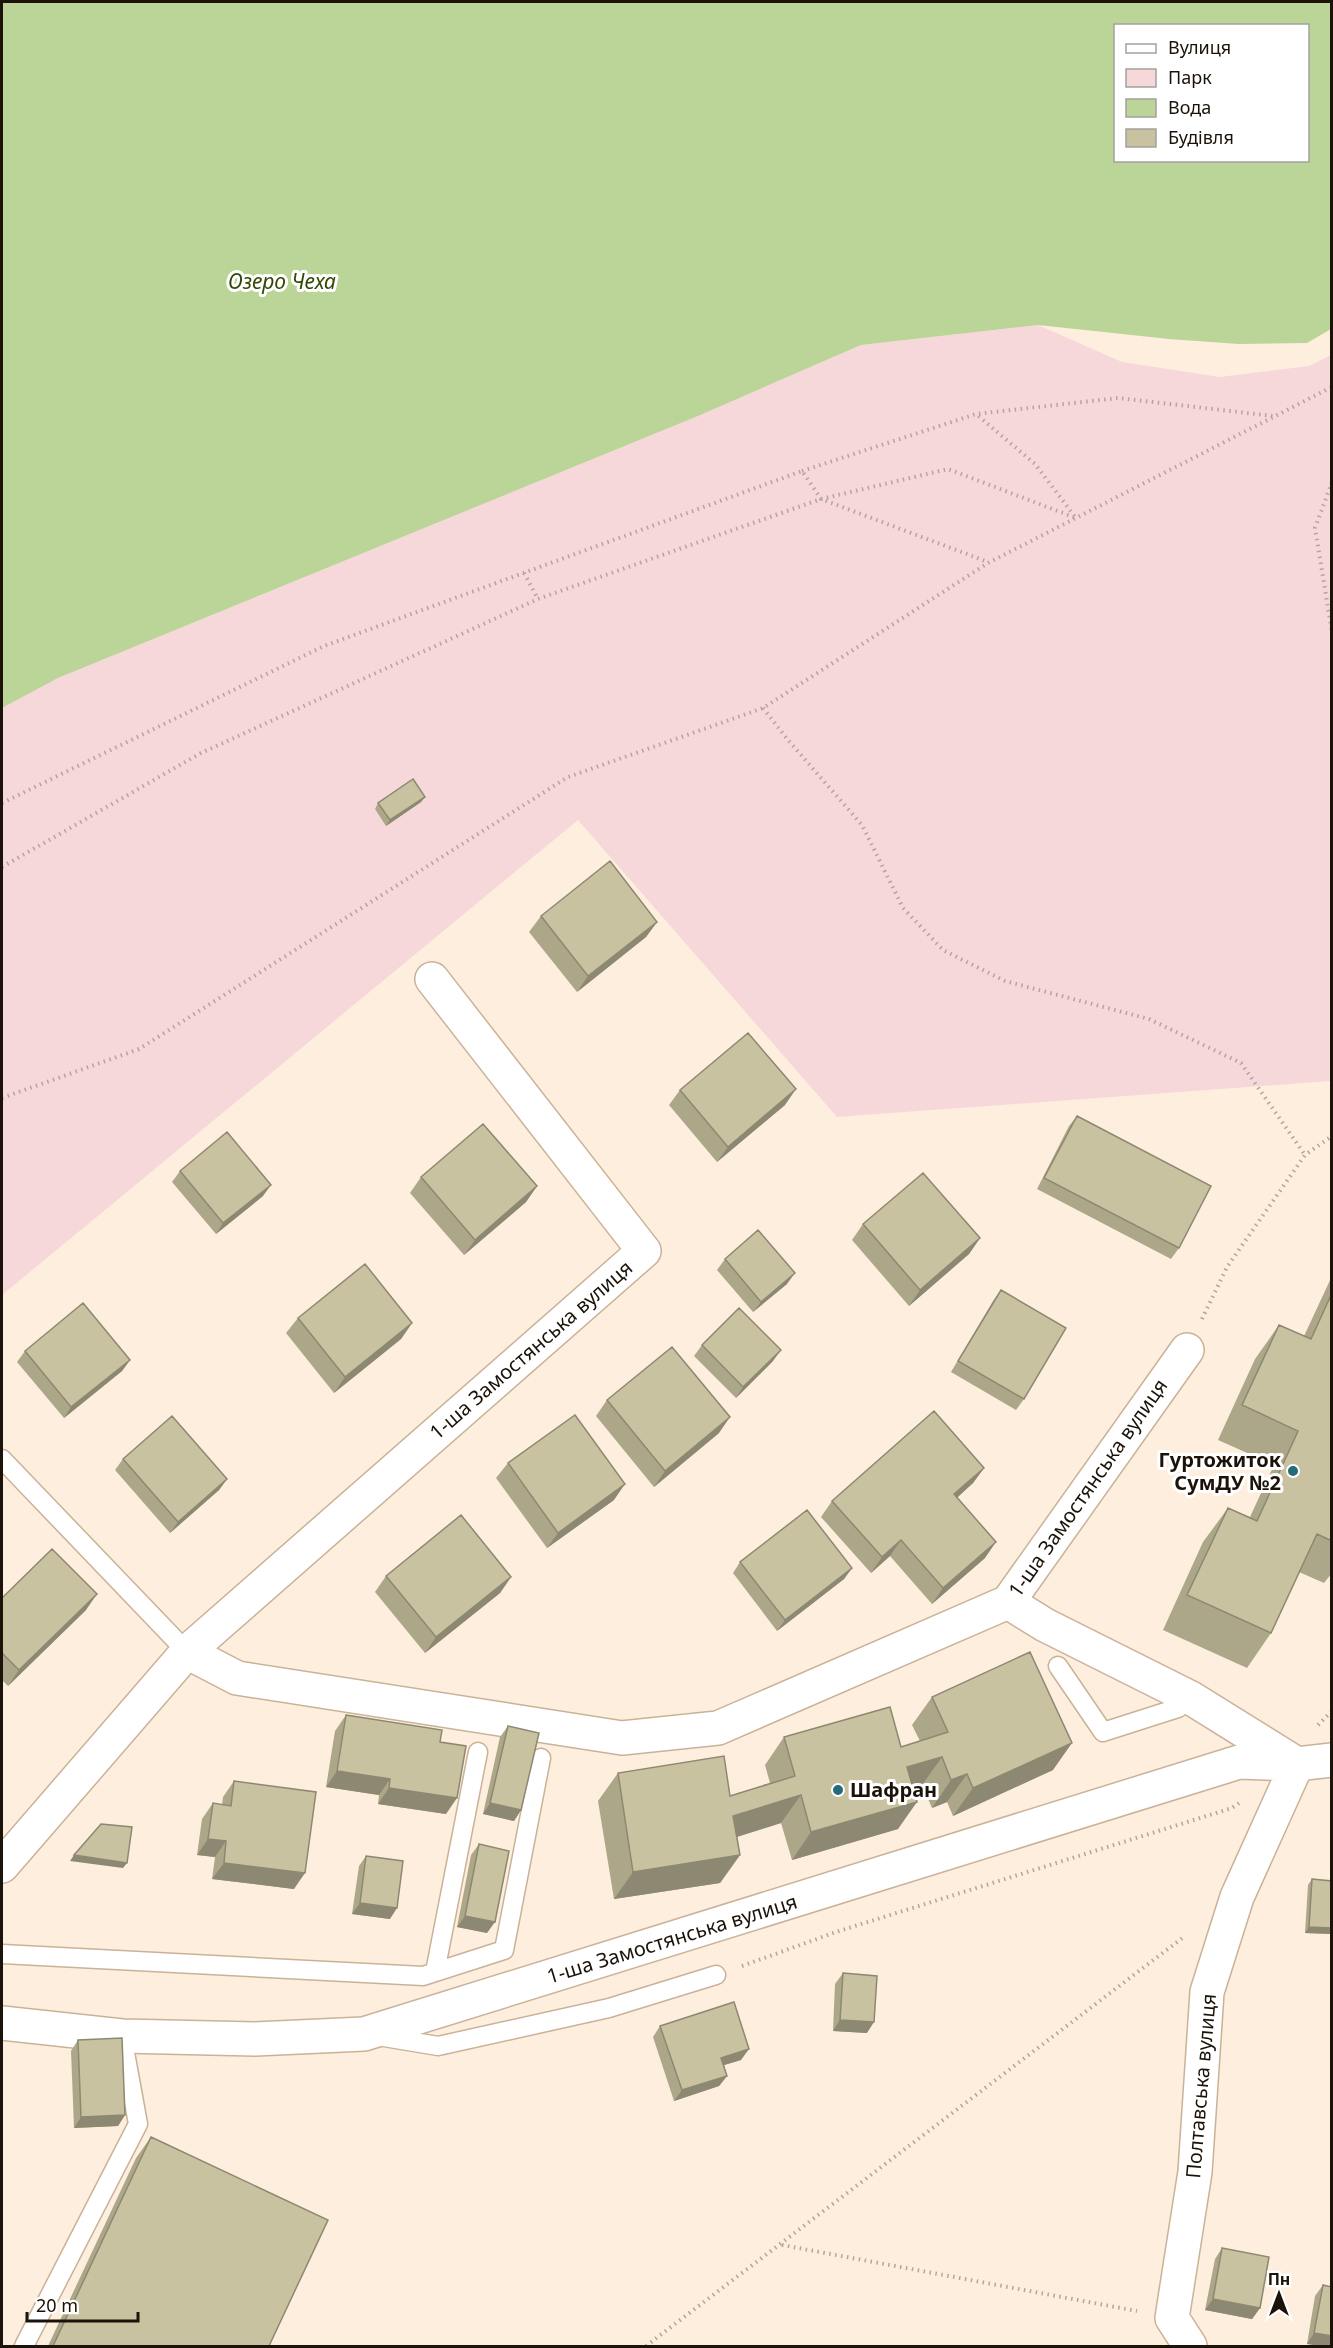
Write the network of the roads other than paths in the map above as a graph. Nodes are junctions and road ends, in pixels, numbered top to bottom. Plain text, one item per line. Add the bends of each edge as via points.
1 (432, 979) dead end
2 (1187, 1350) road end
3 (2, 1459) edge
4 (1008, 1602) junction
5 (187, 1652) junction
6 (1058, 1666) dead end
7 (1191, 1698) junction
8 (478, 1752) dead end
9 (541, 1758) dead end
10 (1332, 1760) edge
11 (1297, 1764) junction
12 (2, 1866) edge
13 (2, 1954) edge
14 (435, 1972) junction
15 (716, 1976) road end
16 (2, 2023) edge
17 (364, 2034) junction
18 (122, 2036) junction
19 (24, 2346) edge
20 (1190, 2346) edge

1 - 5 street, 1-ша Замостянська вулиця via 644,1251
2 - 4 street, 1-ша Замостянська вулиця
3 - 5 lane
4 - 5 street, 1-ша Замостянська вулиця via 718,1728 621,1738 237,1678
4 - 7 street via 1045,1625
5 - 12 street, 1-ша Замостянська вулиця
6 - 7 lane via 1103,1732 1178,1708
7 - 11 street
8 - 14 lane
9 - 14 lane via 504,1950
10 - 11 street, 1-ша Замостянська вулиця
11 - 17 street, 1-ша Замостянська вулиця via 1239,1762
11 - 20 street, Полтавська вулиця via 1237,1897 1207,1992 1195,2172 1172,2318
13 - 14 lane via 423,1976
15 - 17 lane via 609,2008 438,2046
16 - 18 street, 1-ша Замостянська вулиця
17 - 18 street, 1-ша Замостянська вулиця via 255,2039
18 - 19 lane via 138,2124

